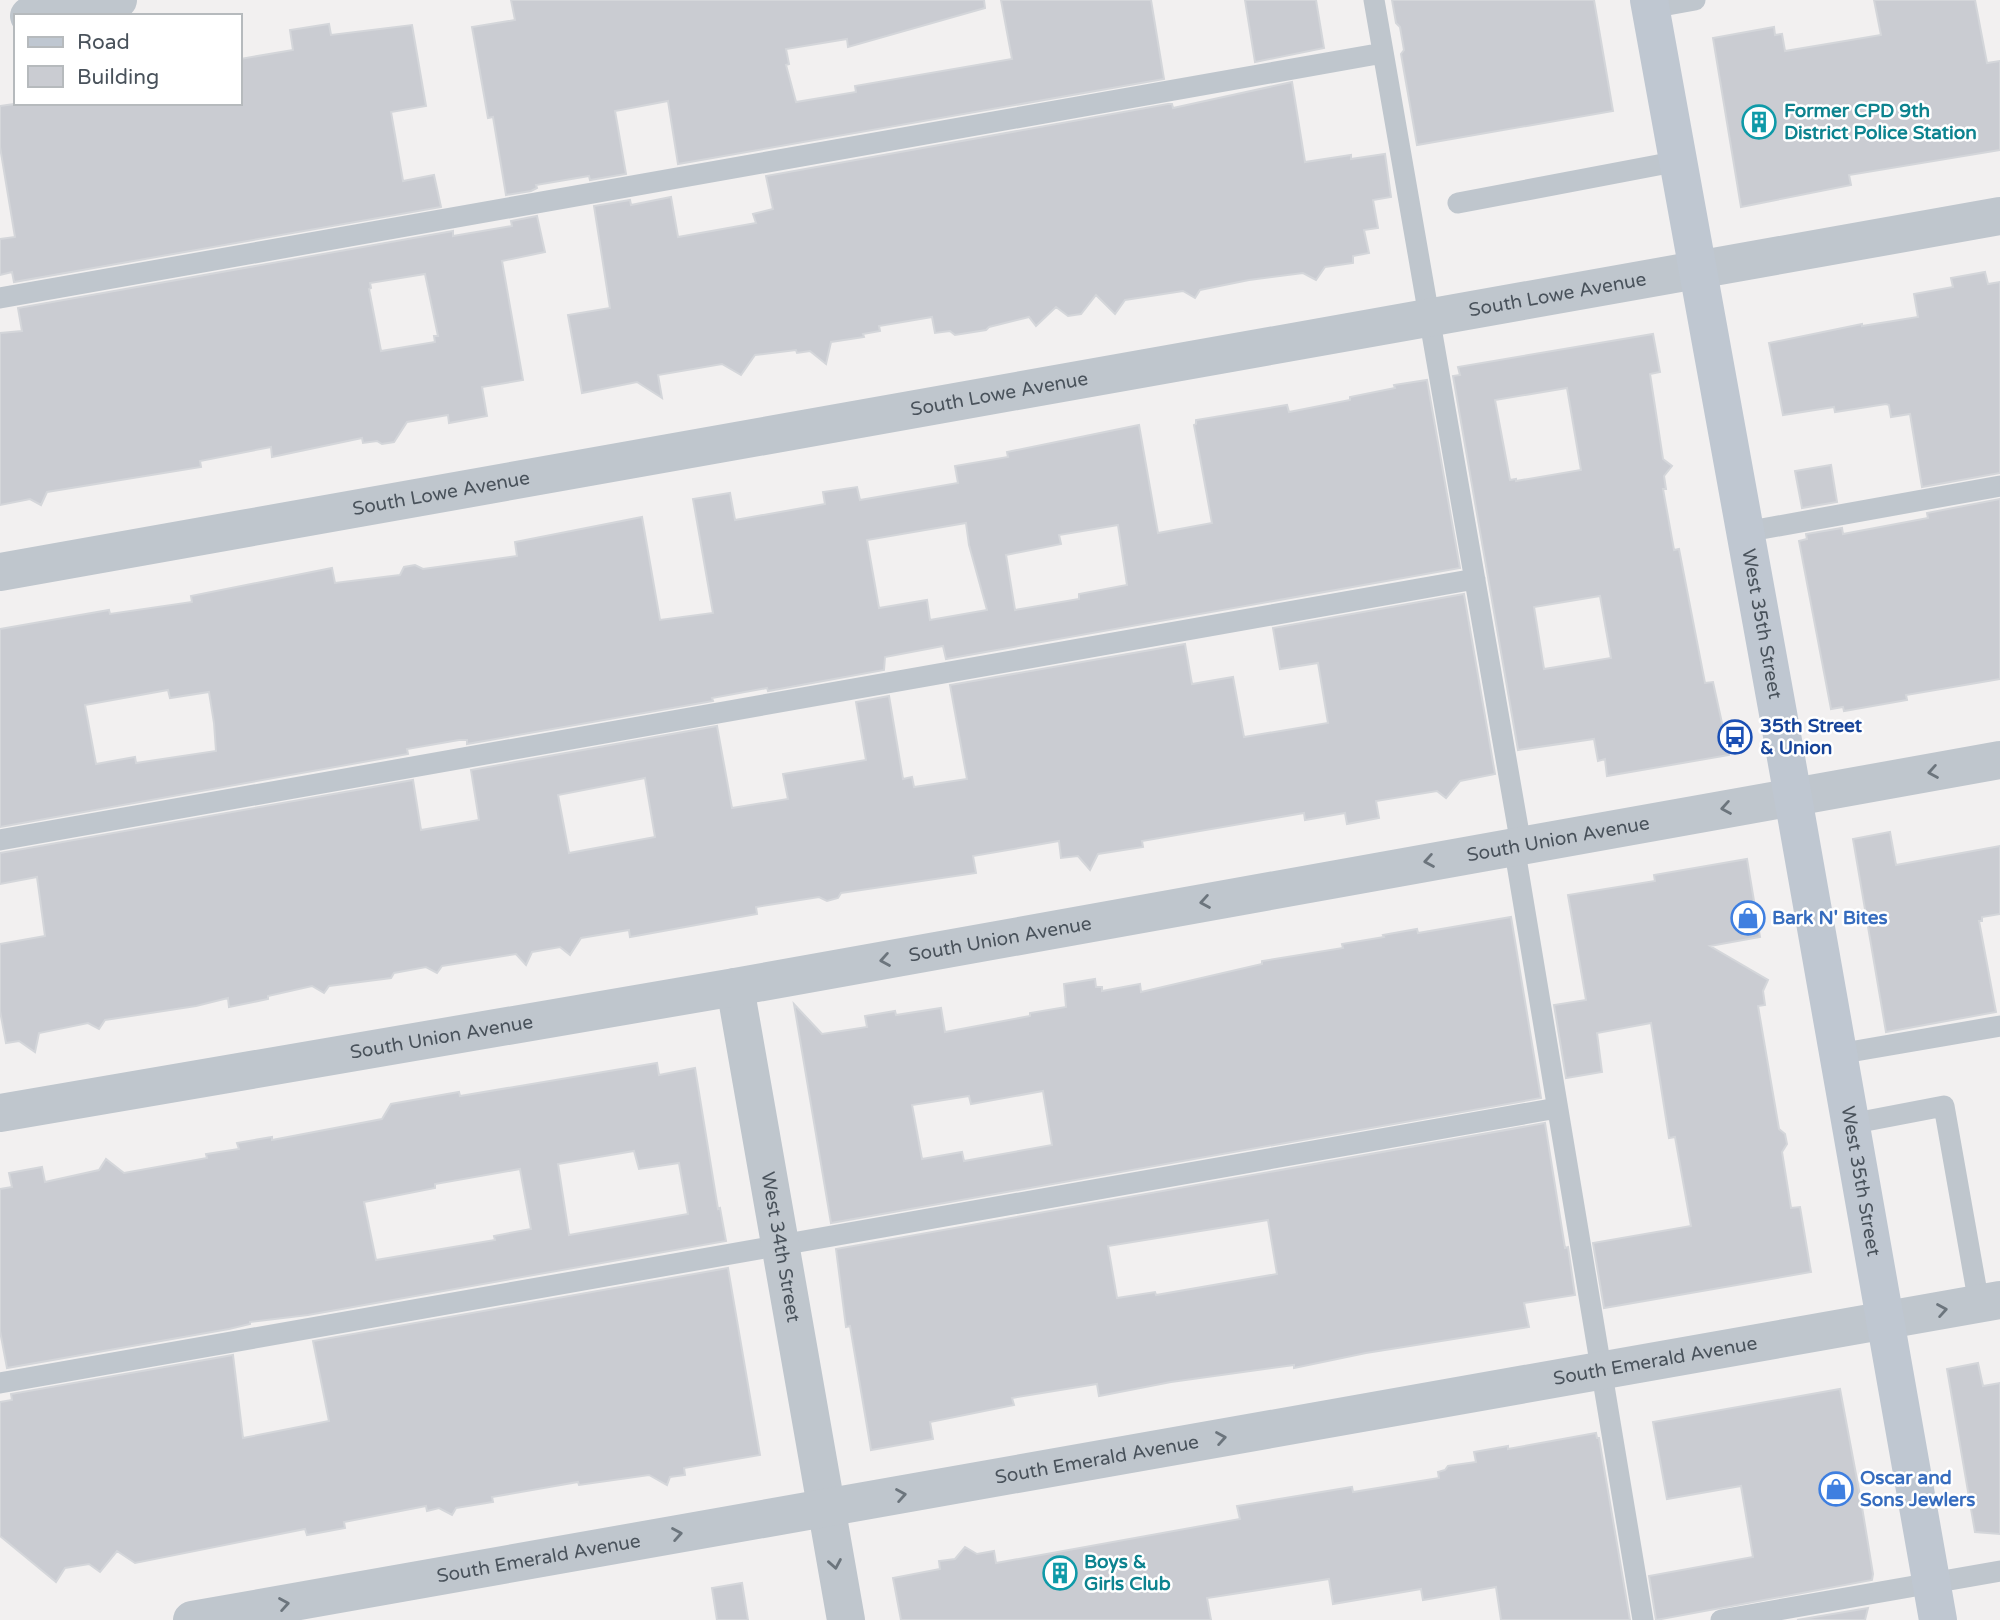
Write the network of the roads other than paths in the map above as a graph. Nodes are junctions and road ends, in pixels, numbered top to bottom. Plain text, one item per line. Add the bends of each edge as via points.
1 (118, 0) edge
2 (1374, 0) edge
3 (1695, 0) edge
4 (1650, 4) edge
5 (40, 14) edge
6 (1383, 53) junction
7 (1679, 162) junction
8 (1458, 204) dead end
9 (2000, 216) edge
10 (1698, 268) junction
11 (0, 298) edge
12 (1429, 316) junction
13 (2000, 486) edge
14 (1745, 532) junction
15 (0, 572) edge
16 (1475, 579) junction
17 (2000, 760) edge
18 (1793, 796) junction
19 (0, 840) edge
20 (1517, 845) junction
21 (735, 987) junction
22 (2000, 1026) edge
23 (1838, 1054) junction
24 (1557, 1108) junction
25 (0, 1112) edge
26 (1850, 1124) junction
27 (779, 1245) junction
28 (1989, 1302) edge
29 (1884, 1320) junction
30 (1601, 1370) junction
31 (0, 1383) edge
32 (825, 1508) junction
33 (2000, 1571) edge
34 (1932, 1583) junction
35 (192, 1620) edge
36 (846, 1620) edge
37 (1643, 1620) edge
38 (1721, 1620) edge
39 (1938, 1620) edge

1 - 5 street
2 - 6 lane
3 - 4 lane
4 - 7 main road, West 35th Street
6 - 11 lane
6 - 12 lane
7 - 8 lane
7 - 10 main road, West 35th Street
9 - 10 street, South Lowe Avenue
10 - 12 street, South Lowe Avenue
10 - 14 main road, West 35th Street
12 - 15 street, South Lowe Avenue
12 - 16 lane
13 - 14 lane
14 - 18 main road, West 35th Street
16 - 19 lane
16 - 20 lane
17 -> 18 street, South Union Avenue
18 -> 20 street, South Union Avenue
18 - 23 main road, West 35th Street
20 -> 21 street, South Union Avenue
20 - 24 lane
21 - 25 street, South Union Avenue
21 - 27 street, West 34th Street
22 - 23 lane
23 - 26 main road, West 35th Street
24 - 27 lane
24 - 30 lane
26 - 28 lane via 1944,1106
26 - 29 main road, West 35th Street
27 - 31 lane
27 - 32 street, West 34th Street
29 -> 28 street, South Emerald Avenue
29 - 30 street, South Emerald Avenue
29 - 34 main road, West 35th Street
32 -> 30 street, South Emerald Avenue
30 - 37 lane
35 -> 32 street, South Emerald Avenue
32 -> 36 street, West 34th Street
33 - 34 lane
34 - 38 lane
34 - 39 main road, West 35th Street

